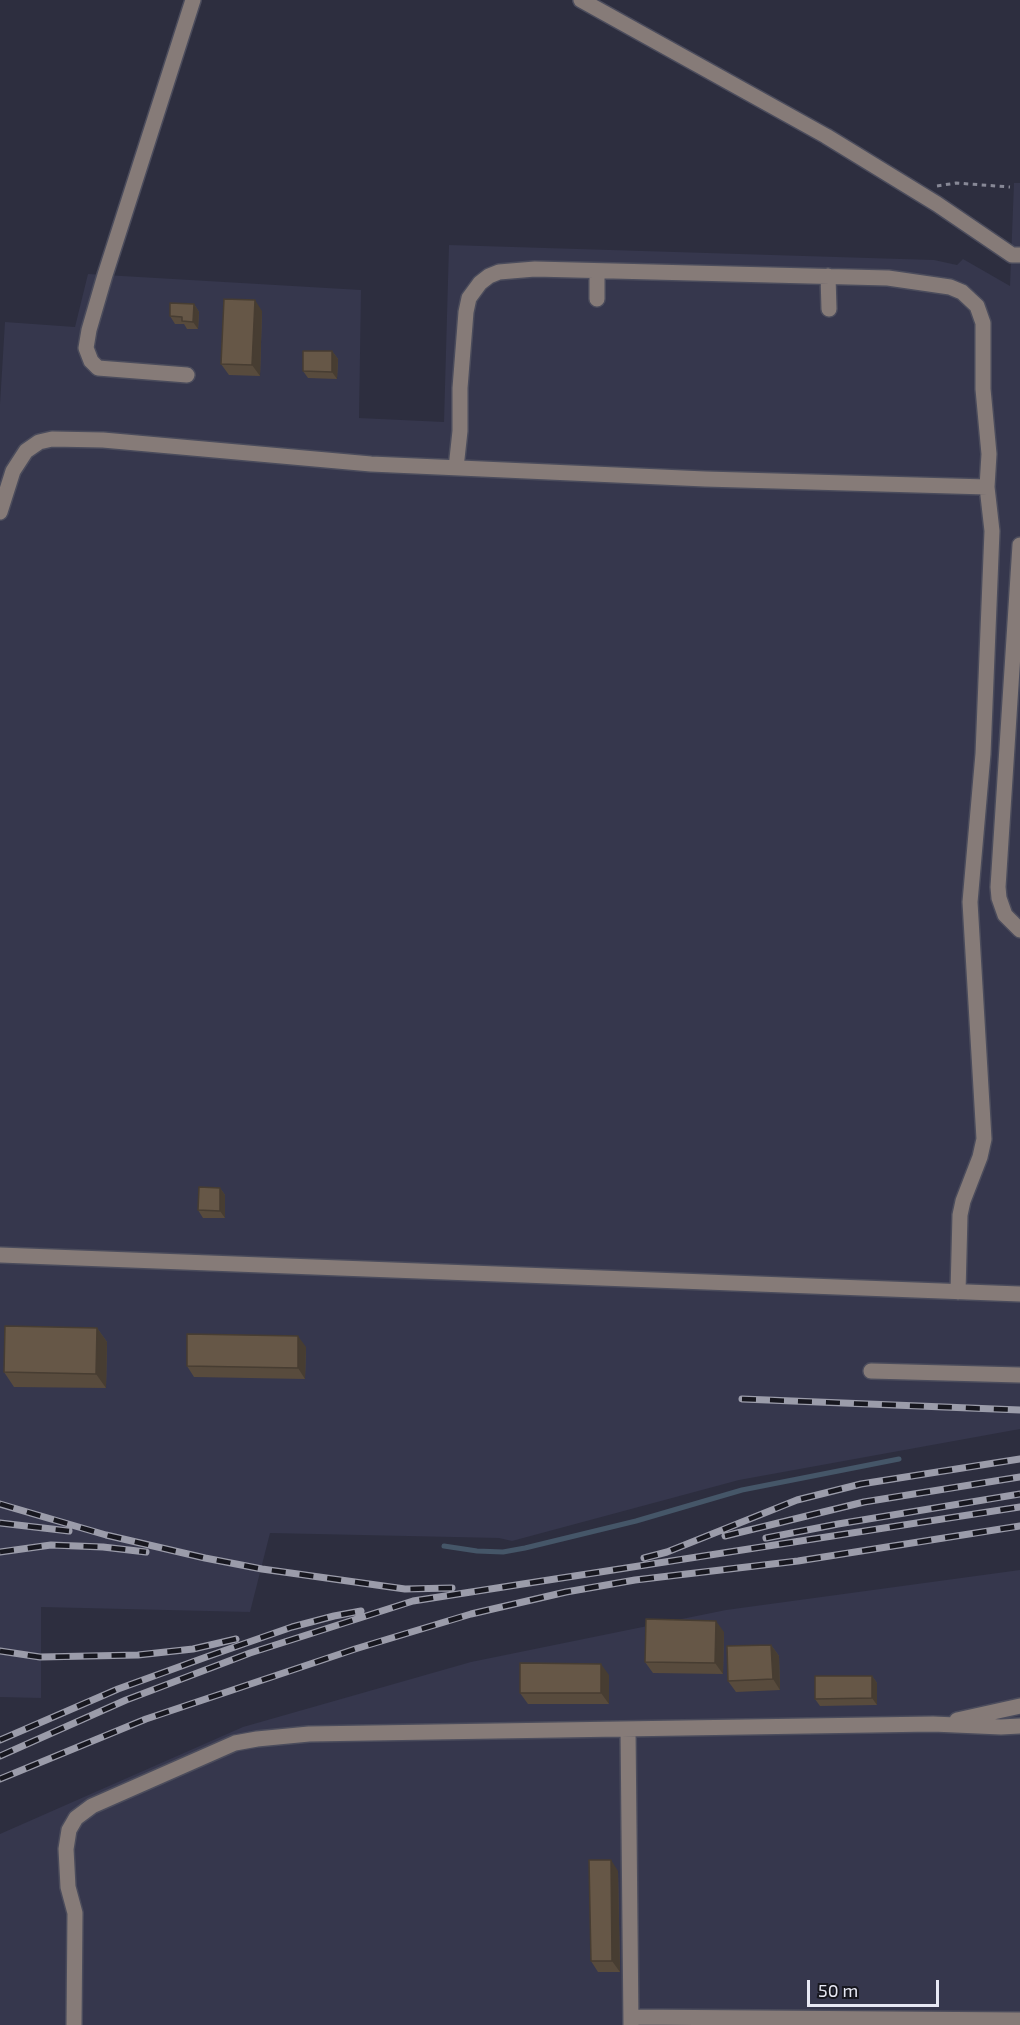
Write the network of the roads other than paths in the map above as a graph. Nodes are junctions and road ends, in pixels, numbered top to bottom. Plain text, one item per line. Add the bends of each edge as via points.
1 (193, 0) edge
2 (581, 0) edge
3 (1020, 255) edge
4 (597, 271) junction
5 (828, 276) junction
6 (597, 299) dead end
7 (829, 309) dead end
8 (187, 375) dead end
9 (456, 468) junction
10 (987, 487) junction
11 (0, 512) edge
12 (1020, 545) edge
13 (1020, 930) edge
14 (0, 1255) edge
15 (958, 1292) junction
16 (1020, 1294) edge
17 (871, 1371) dead end
18 (1020, 1375) edge
19 (1020, 1707) edge
20 (933, 1724) junction
21 (1020, 1726) edge
22 (628, 1729) junction
23 (1020, 2020) edge
24 (631, 2021) edge
25 (745, 2021) edge
26 (74, 2025) edge

1 - 8 lane via 105,275 86,348 98,368
2 - 3 lane via 826,136 1012,255
4 - 5 lane
4 - 6 lane
4 - 9 lane via 516,269 489,276 473,290 466,312
5 - 7 lane
5 - 10 lane via 934,284 962,292 977,306 983,323
9 - 10 lane
9 - 11 lane via 52,439 26,450 13,471
10 - 15 lane via 992,531 987,678 970,902 984,1139 960,1215
12 - 13 lane via 998,887 1005,915
14 - 15 lane
15 - 16 lane
17 - 18 lane
19 - 20 lane
20 - 21 lane
20 - 22 lane
22 - 24 lane
22 - 26 lane via 309,1734 257,1739 235,1743 92,1806 76,1818 66,1849 68,1887 75,1913
23 - 25 lane
24 - 25 lane

